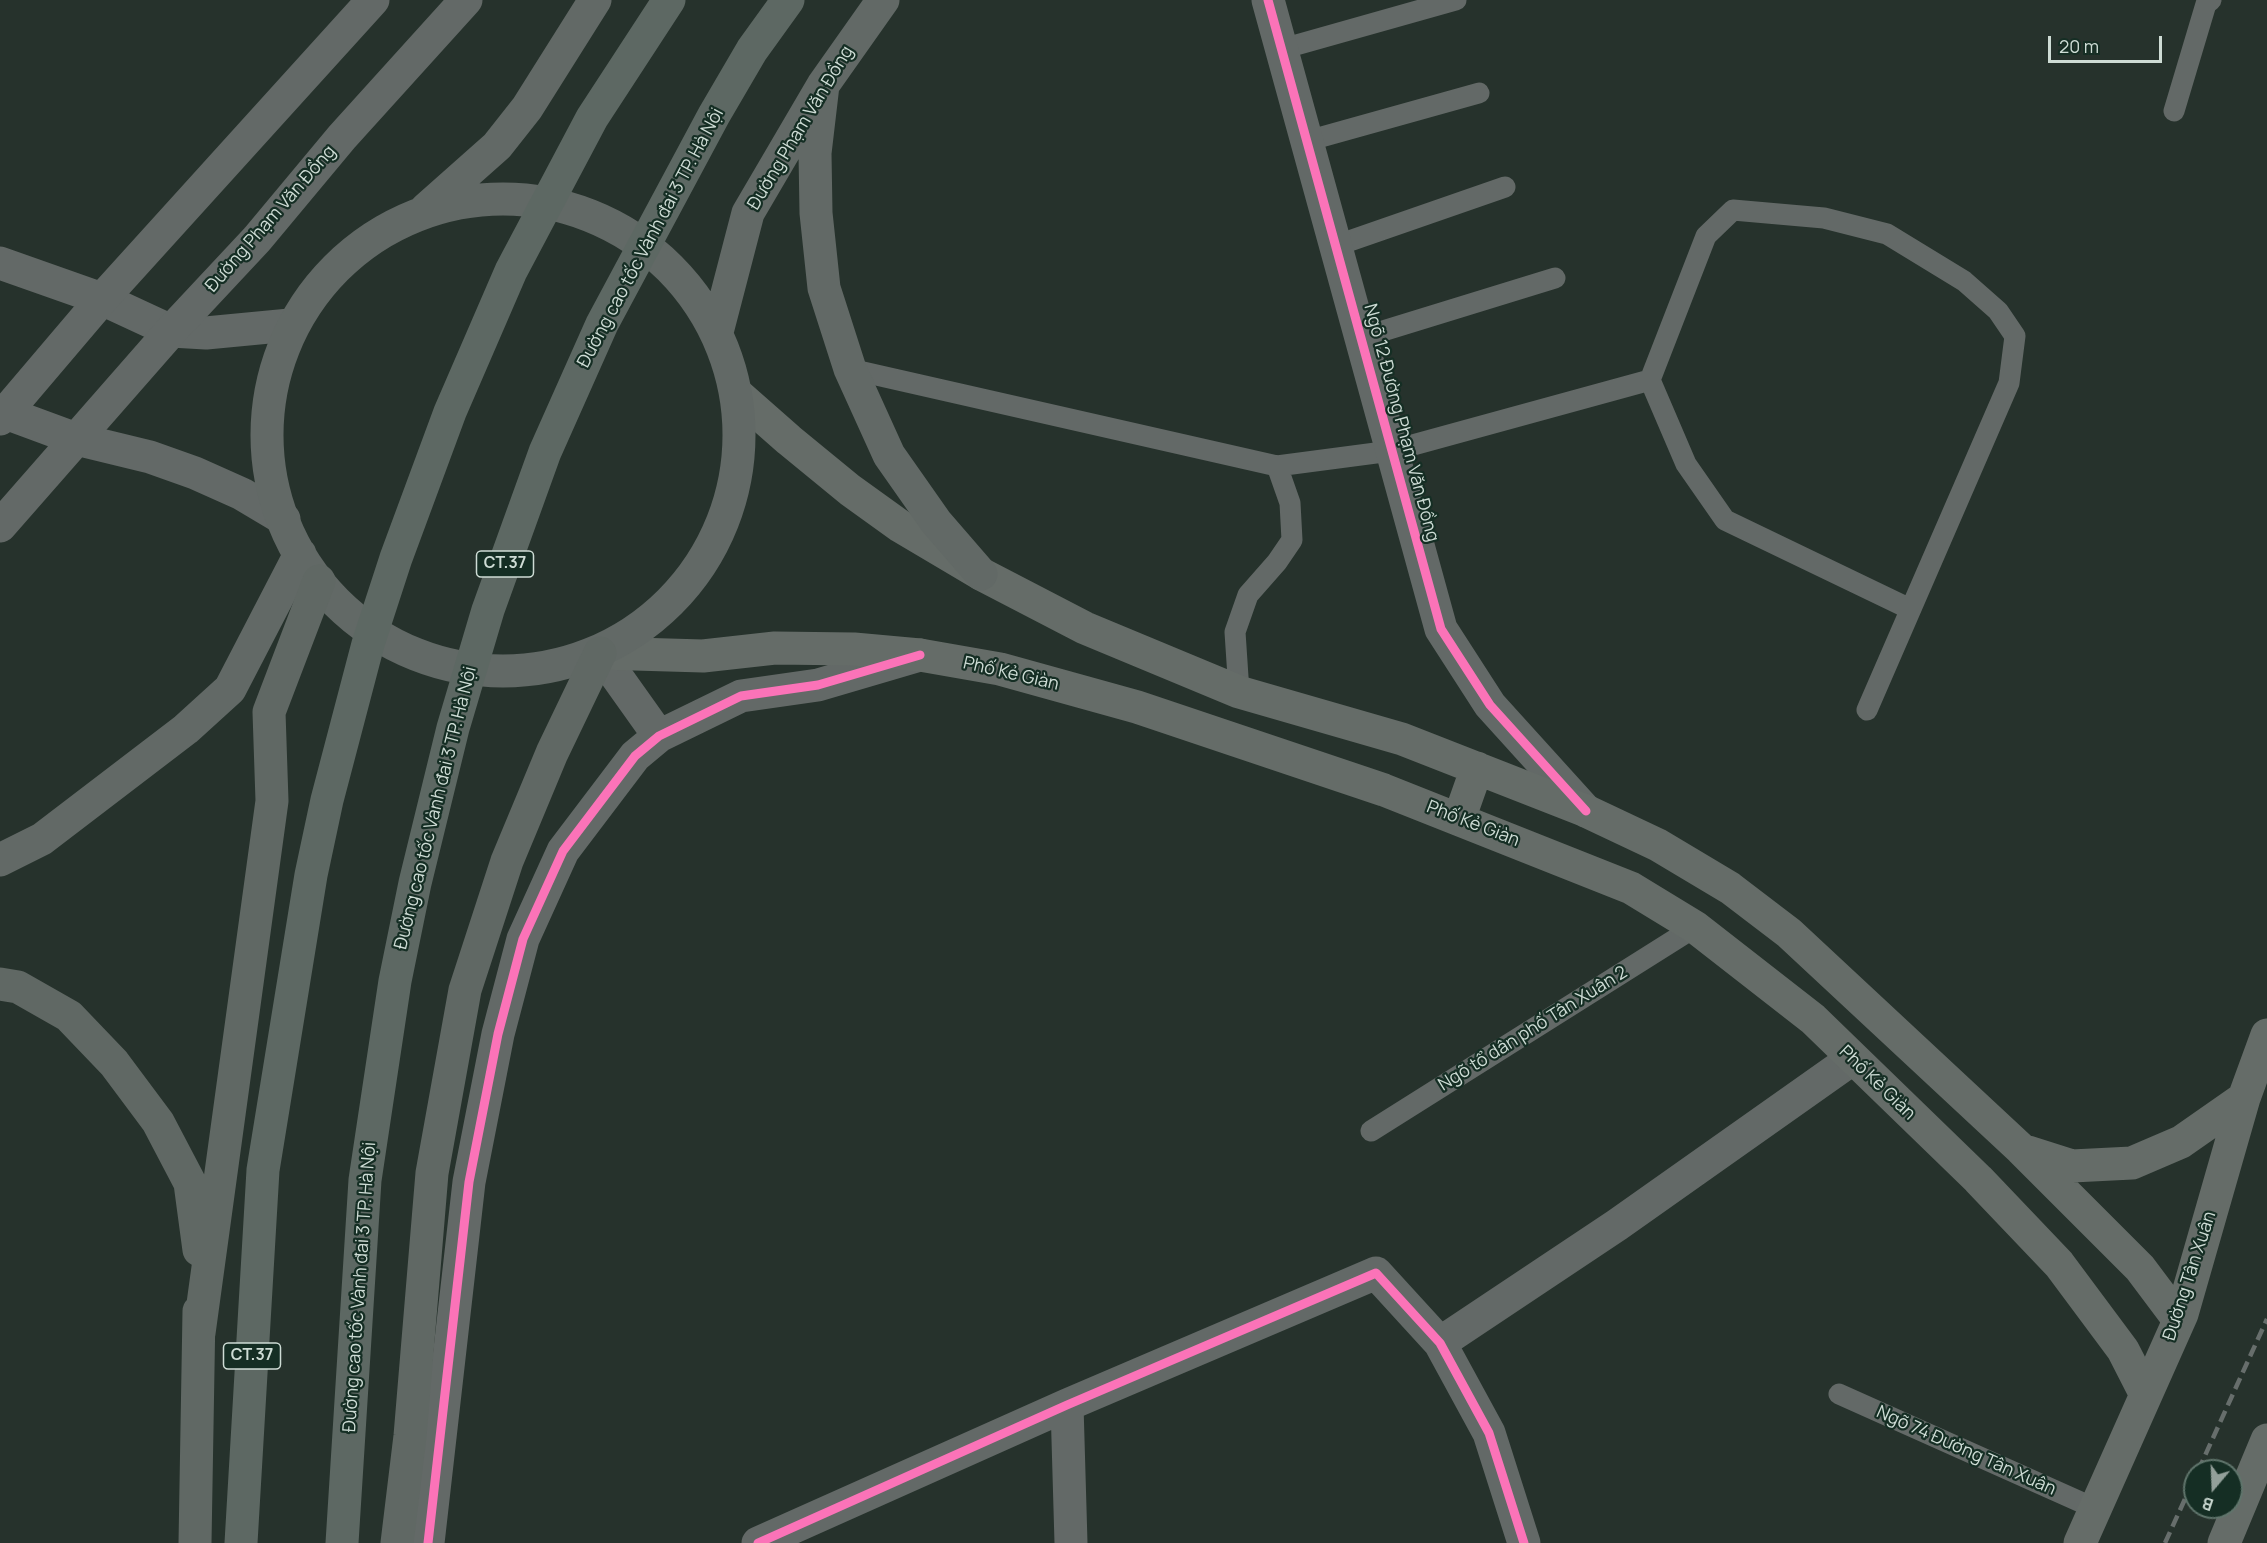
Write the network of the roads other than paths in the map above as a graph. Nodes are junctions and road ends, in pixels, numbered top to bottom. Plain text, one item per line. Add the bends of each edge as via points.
1 (373, 0) edge
2 (466, 0) edge
3 (595, 0) edge
4 (669, 0) edge
5 (788, 0) edge
6 (883, 0) edge
7 (1268, 0) edge
8 (1456, 0) edge
9 (2211, 0) edge
10 (1282, 49) junction
11 (823, 85) junction
12 (1479, 93) dead end
13 (2174, 111) dead end
14 (1307, 141) junction
15 (1505, 187) dead end
16 (423, 211) junction
17 (1335, 246) junction
18 (0, 263) edge
19 (1555, 278) dead end
20 (102, 299) junction
21 (290, 325) junction
22 (171, 331) junction
23 (717, 332) junction
24 (1360, 338) junction
25 (850, 369) junction
26 (1650, 380) junction
27 (739, 396) junction
28 (2, 415) edge
29 (76, 439) junction
30 (1391, 451) junction
31 (1277, 466) junction
32 (284, 519) junction
33 (0, 526) edge
34 (300, 554) junction
35 (981, 574) junction
36 (319, 582) junction
37 (1910, 609) junction
38 (600, 653) junction
39 (920, 655) junction
40 (1239, 692) junction
41 (1867, 710) dead end
42 (658, 736) junction
43 (1477, 768) junction
44 (1587, 811) junction
45 (1459, 819) junction
46 (0, 860) edge
47 (1695, 927) junction
48 (0, 984) edge
49 (2267, 1035) edge
50 (1852, 1059) junction
51 (2244, 1098) junction
52 (1371, 1131) dead end
53 (2021, 1149) junction
54 (2179, 1320) junction
55 (199, 1334) junction
56 (1440, 1343) junction
57 (1839, 1394) dead end
58 (2146, 1395) junction
59 (1067, 1405) junction
60 (2263, 1461) edge
61 (2094, 1508) junction
62 (195, 1543) edge
63 (241, 1543) edge
64 (342, 1543) edge
65 (397, 1543) edge
66 (428, 1543) edge
67 (758, 1543) edge
68 (1071, 1543) edge
69 (1524, 1543) edge
70 (2080, 1543) edge
71 (2224, 1543) edge

1 - 20 street
2 - 22 street, Đường Phạm Văn Đồng
3 - 16 main road via 527,108 497,146
4 - 63 highway, CT.37 via 592,118 511,271 450,412 368,644 313,864 263,1170
5 - 64 highway, Đường cao tốc Vành đai 3 TP. Hà Nội / CT.37 via 752,50 714,115 602,324 545,452 488,610 453,728 394,981 365,1180
6 - 11 main road, Đường Phạm Văn Đồng
7 - 10 street, Ngõ 12 Đường Phạm Văn Đồng
8 - 10 lane
9 - 13 lane via 2206,4
10 - 14 street, Ngõ 12 Đường Phạm Văn Đồng
11 - 23 main road, Đường Phạm Văn Đồng via 748,213
11 - 25 main road via 815,153 816,213 824,288
12 - 14 lane
14 - 17 street, Ngõ 12 Đường Phạm Văn Đồng
15 - 17 lane
16 - 21 main road via 362,243 313,292
16 - 23 main road via 486,198 550,202 612,223
17 - 24 street, Ngõ 12 Đường Phạm Văn Đồng
18 - 20 street
19 - 24 lane
20 - 22 street
20 - 28 street
21 - 22 street via 206,333
21 - 32 main road via 280,352 266,420 268,465
22 - 29 street, Đường Phạm Văn Đồng
23 - 27 main road via 727,348
24 - 30 street, Ngõ 12 Đường Phạm Văn Đồng
25 - 31 lane
25 - 35 main road via 889,455 936,522
26 - 30 lane
26 - 37 lane via 1686,464 1725,520
26 - 37 lane via 1706,236 1733,210 1824,218 1887,234 1964,281 1998,311 2015,336 2009,383
27 - 35 main road via 850,490 900,526
27 - 38 main road via 740,474 714,548 666,610
28 - 29 street
29 - 32 street via 150,457 195,473
29 - 33 street, Đường Phạm Văn Đồng
30 - 31 lane
30 - 44 street, Ngõ 12 Đường Phạm Văn Đồng via 1441,629 1490,705
31 - 40 lane via 1290,503 1292,540 1248,595 1235,632
32 - 34 main road
34 - 36 main road
34 - 46 main road via 230,689 186,729 42,839
35 - 40 main road via 1085,628
36 - 38 main road via 340,607 397,647 464,668 533,670
36 - 55 highway via 269,712 272,801
37 - 41 lane
38 - 39 main road, Phố Kẻ Giàn via 704,656 775,648
38 - 42 street
38 - 65 highway via 552,753 507,861 465,990 432,1173
39 - 42 street via 818,685 741,696
39 - 45 main road, Phố Kẻ Giàn via 1000,669 1137,707
40 - 43 main road via 1402,739
42 - 66 street via 635,756 563,850 523,939 498,1034 469,1182
43 - 44 main road
43 - 45 main road
44 - 53 main road via 1669,851 1730,888 1893,1028
45 - 47 main road, Phố Kẻ Giàn via 1631,888
47 - 50 main road, Phố Kẻ Giàn via 1813,1019
47 - 52 lane, Ngõ tổ dân phố Tân Xuân 2
48 - 55 highway via 18,987 69,1016 114,1063 158,1122 190,1183 200,1240
49 - 51 main road, Đường Tân Xuân
50 - 56 street via 1617,1225
50 - 58 main road, Phố Kẻ Giàn via 1978,1179 2059,1264 2123,1350
51 - 53 main road via 2181,1142 2132,1163 2072,1166
51 - 54 main road, Đường Tân Xuân
53 - 54 main road via 2140,1268
54 - 58 main road, Đường Tân Xuân
55 - 62 highway
56 - 59 street via 1376,1273
56 - 69 street via 1489,1433
57 - 61 lane, Ngõ 74 Đường Tân Xuân
58 - 61 main road, Đường Tân Xuân
59 - 67 street
59 - 68 street
60 - 71 main road
61 - 70 main road, Đường Tân Xuân

